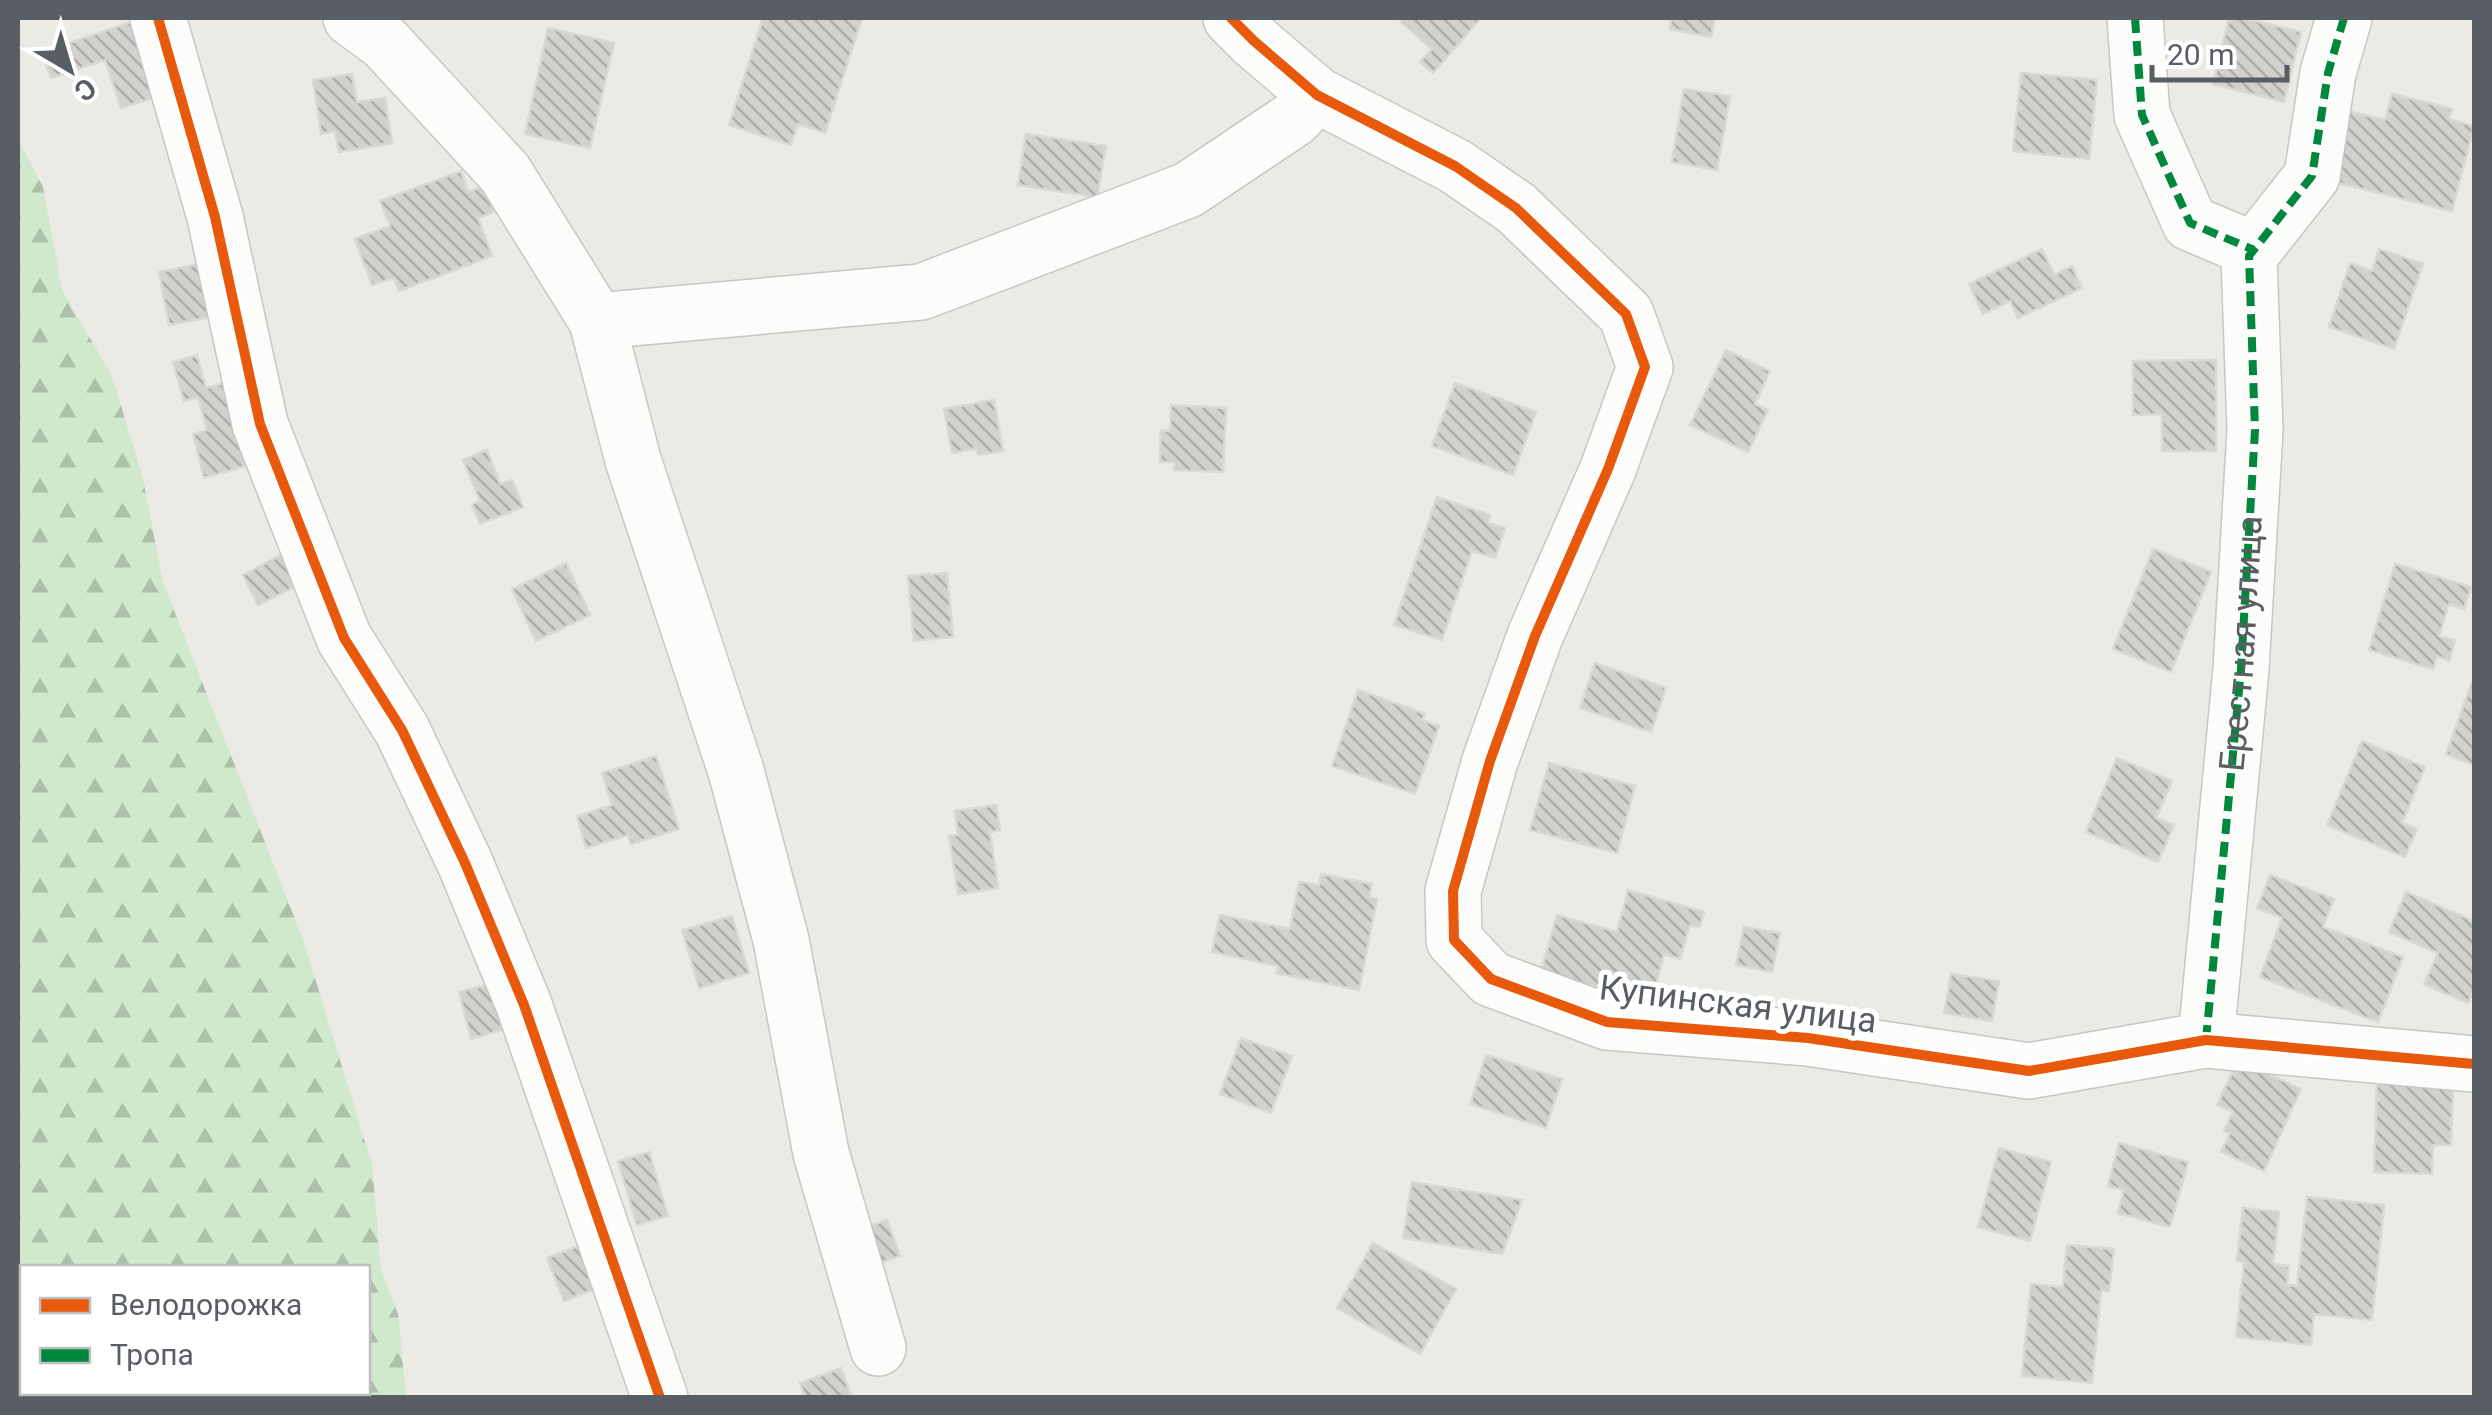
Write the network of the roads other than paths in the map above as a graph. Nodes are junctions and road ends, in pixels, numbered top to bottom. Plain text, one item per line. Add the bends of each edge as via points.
1 (158, 18) edge
2 (351, 18) edge
3 (1232, 18) edge
4 (2135, 18) edge
5 (2344, 18) edge
6 (1317, 95) junction
7 (2254, 250) junction
8 (597, 321) junction
9 (2206, 1040) junction
10 (2474, 1064) edge
11 (878, 1348) dead end
12 (660, 1398) edge

1 - 12 street via 216,218 260,424 344,638 402,730 516,987
2 - 8 street via 386,43 506,174
3 - 6 street, Купинская улица
4 - 7 street via 2142,115 2190,223
5 - 7 street via 2312,176
6 - 8 street via 1294,120 1188,190 921,292
6 - 9 street, Купинская улица via 1455,166 1516,208 1626,314 1645,368 1490,761 1453,891 1454,940 1491,979 1607,1022 1808,1038 2029,1072
7 - 9 street, Ерестная улица via 2249,256 2255,430 2242,649
8 - 11 street via 633,460 741,790 781,940 821,1153
9 - 10 street, Купинская улица

